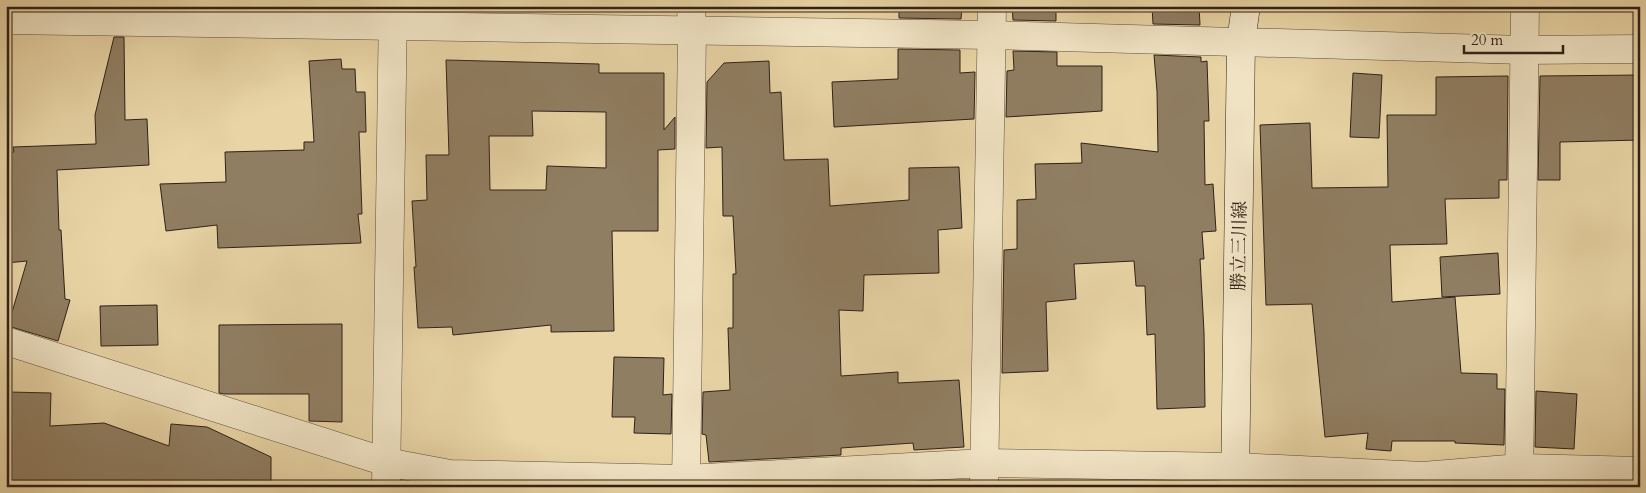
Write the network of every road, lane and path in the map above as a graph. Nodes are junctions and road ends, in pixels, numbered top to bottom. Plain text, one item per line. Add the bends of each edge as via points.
1 (992, 6) edge
2 (1246, 6) edge
3 (1524, 6) edge
4 (87, 14) edge
5 (393, 16) edge
6 (692, 18) edge
7 (6, 20) edge
8 (991, 35) junction
9 (1241, 41) junction
10 (1640, 49) edge
11 (1524, 50) junction
12 (6, 341) edge
13 (1640, 471) edge
14 (386, 474) edge
15 (985, 475) edge
16 (1236, 477) edge
17 (1519, 478) edge
18 (686, 483) edge

1 - 8 street
2 - 9 street, 勝立三川線
3 - 11 street
4 - 5 street
4 - 7 street
5 - 6 street
5 - 14 street
6 - 8 street
6 - 18 street
8 - 9 street
8 - 15 street
9 - 11 street
9 - 16 street, 勝立三川線
10 - 11 street
11 - 17 street
12 - 14 street
13 - 17 street
14 - 18 street
15 - 16 street
15 - 18 street
16 - 17 street

